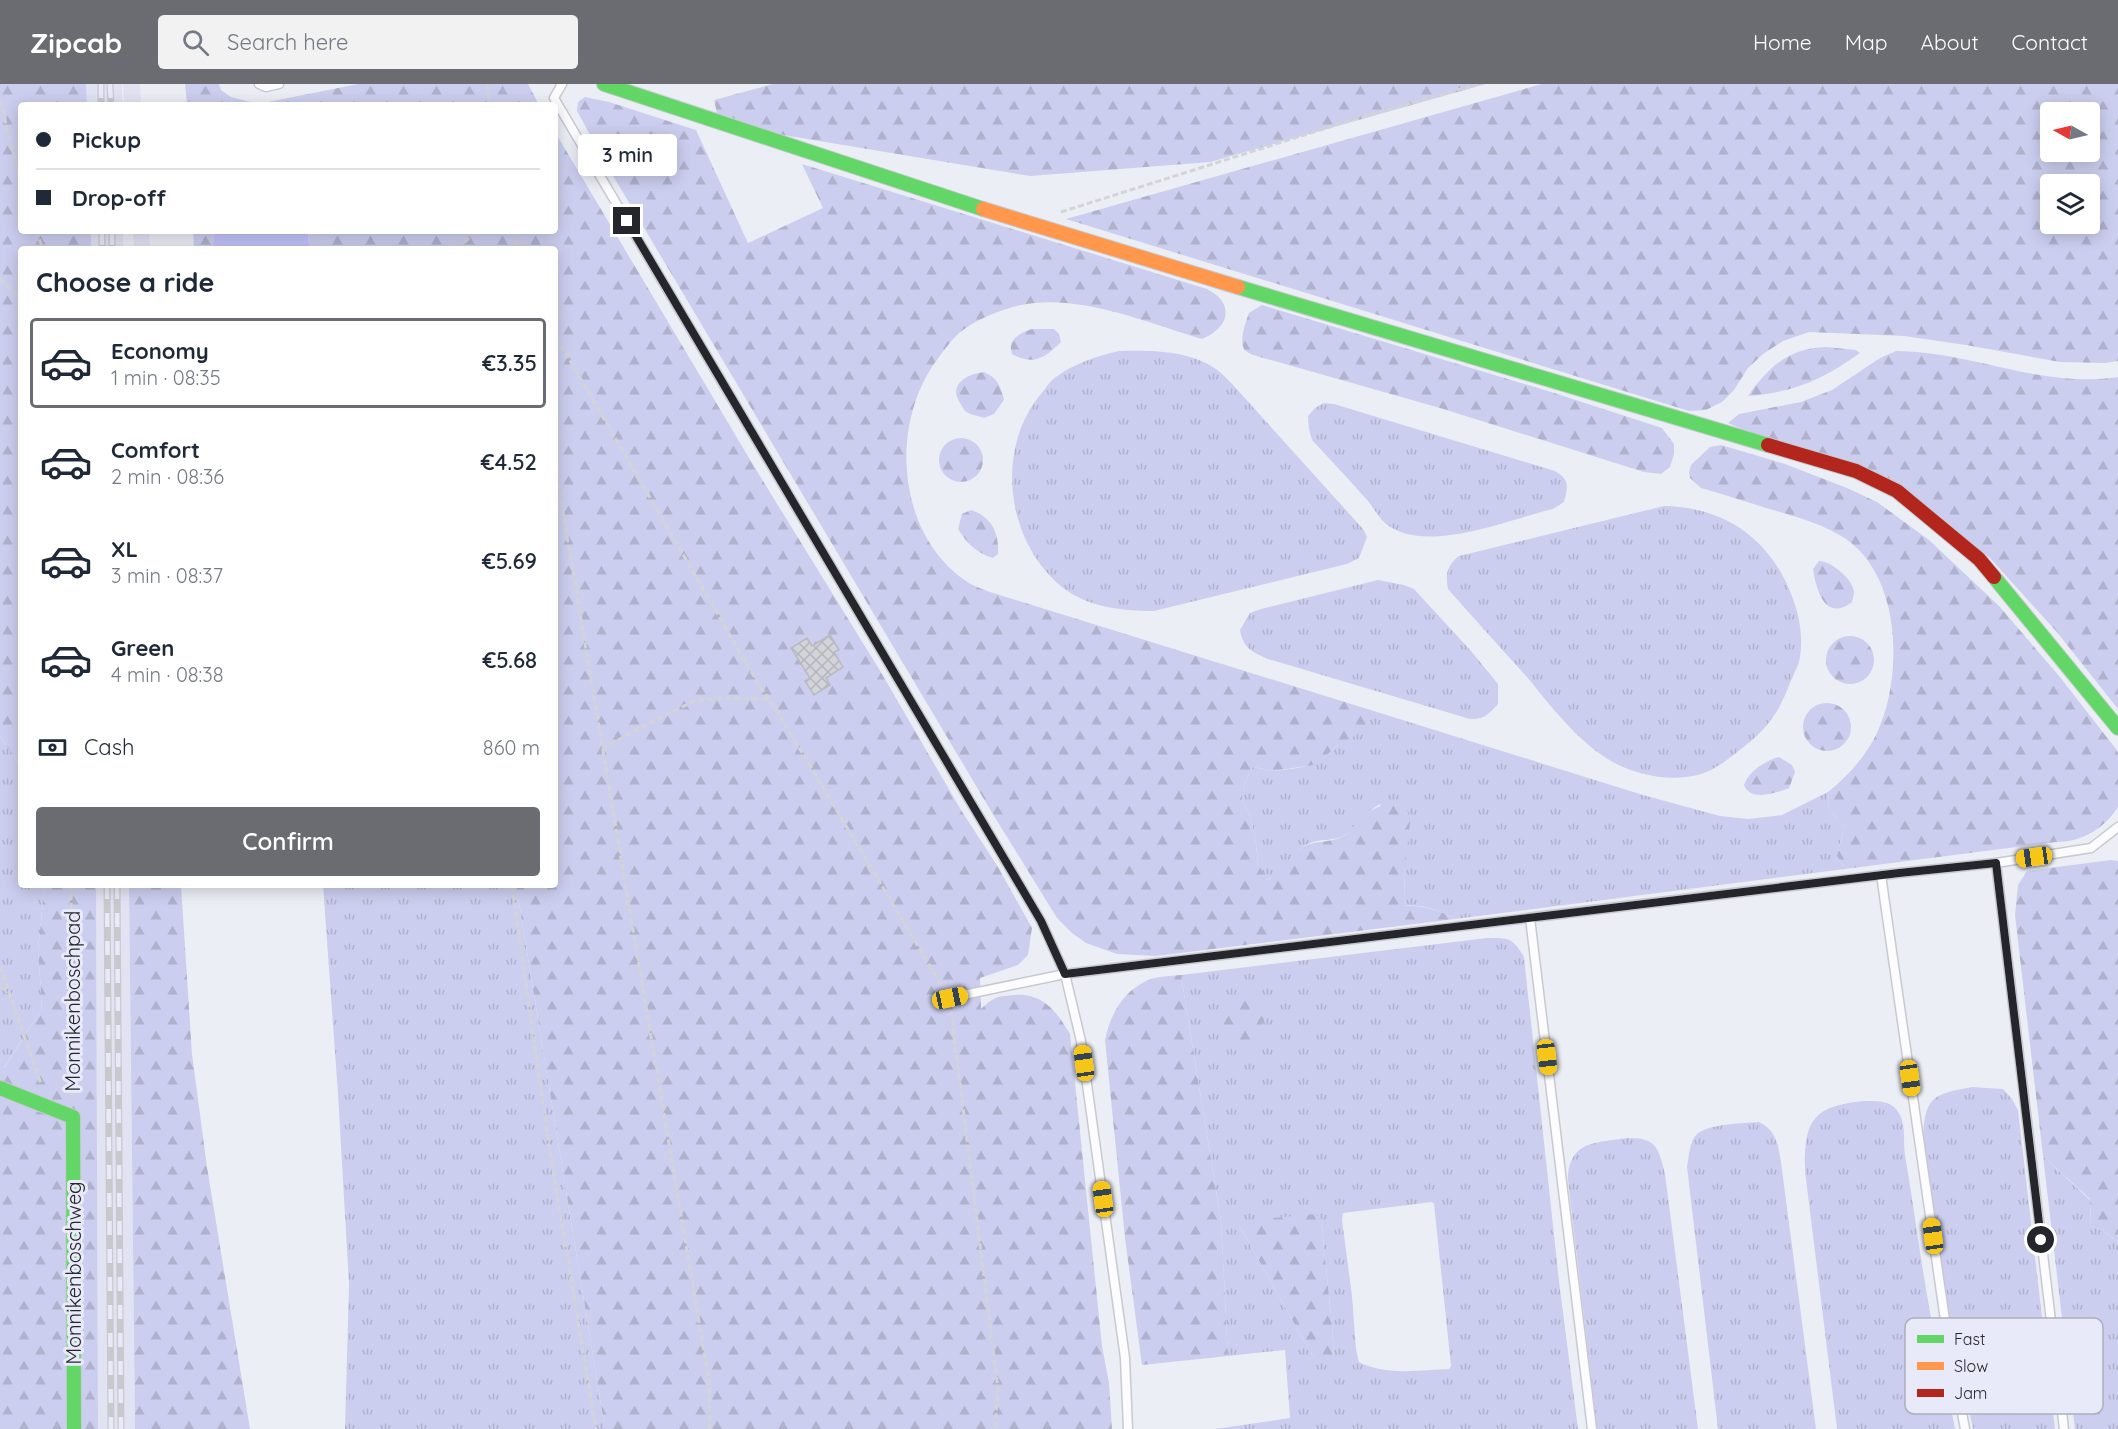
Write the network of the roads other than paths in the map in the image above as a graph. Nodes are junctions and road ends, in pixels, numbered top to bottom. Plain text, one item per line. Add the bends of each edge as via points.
1 (259, 84) edge
2 (279, 84) edge
3 (562, 84) edge
4 (604, 84) edge
5 (624, 86) edge
6 (556, 102) edge
7 (558, 105) edge
8 (2118, 728) edge
9 (2118, 827) edge
10 (1996, 863) junction
11 (1881, 875) junction
12 (1530, 918) junction
13 (1065, 974) junction
14 (950, 998) road end
15 (0, 1088) edge
16 (1945, 1318) edge
17 (2051, 1318) edge
18 (1962, 1414) edge
19 (2062, 1414) edge
20 (74, 1429) edge
21 (1128, 1429) edge
22 (1592, 1429) edge
23 (1965, 1429) edge
24 (2064, 1429) edge

1 - 2 lane
3 - 6 lane via 554,98
4 - 5 street
5 - 8 street via 1025,223 1856,471 1897,491 1979,560
7 - 13 lane via 1035,911
9 - 10 lane via 2091,848
10 - 11 lane
10 - 17 lane
11 - 12 lane
11 - 16 lane
12 - 13 lane
12 - 22 lane
13 - 14 lane
13 - 21 lane via 1086,1076 1125,1358
15 - 20 street, Monnikenboschweg via 73,1117
18 - 23 lane
19 - 24 lane

